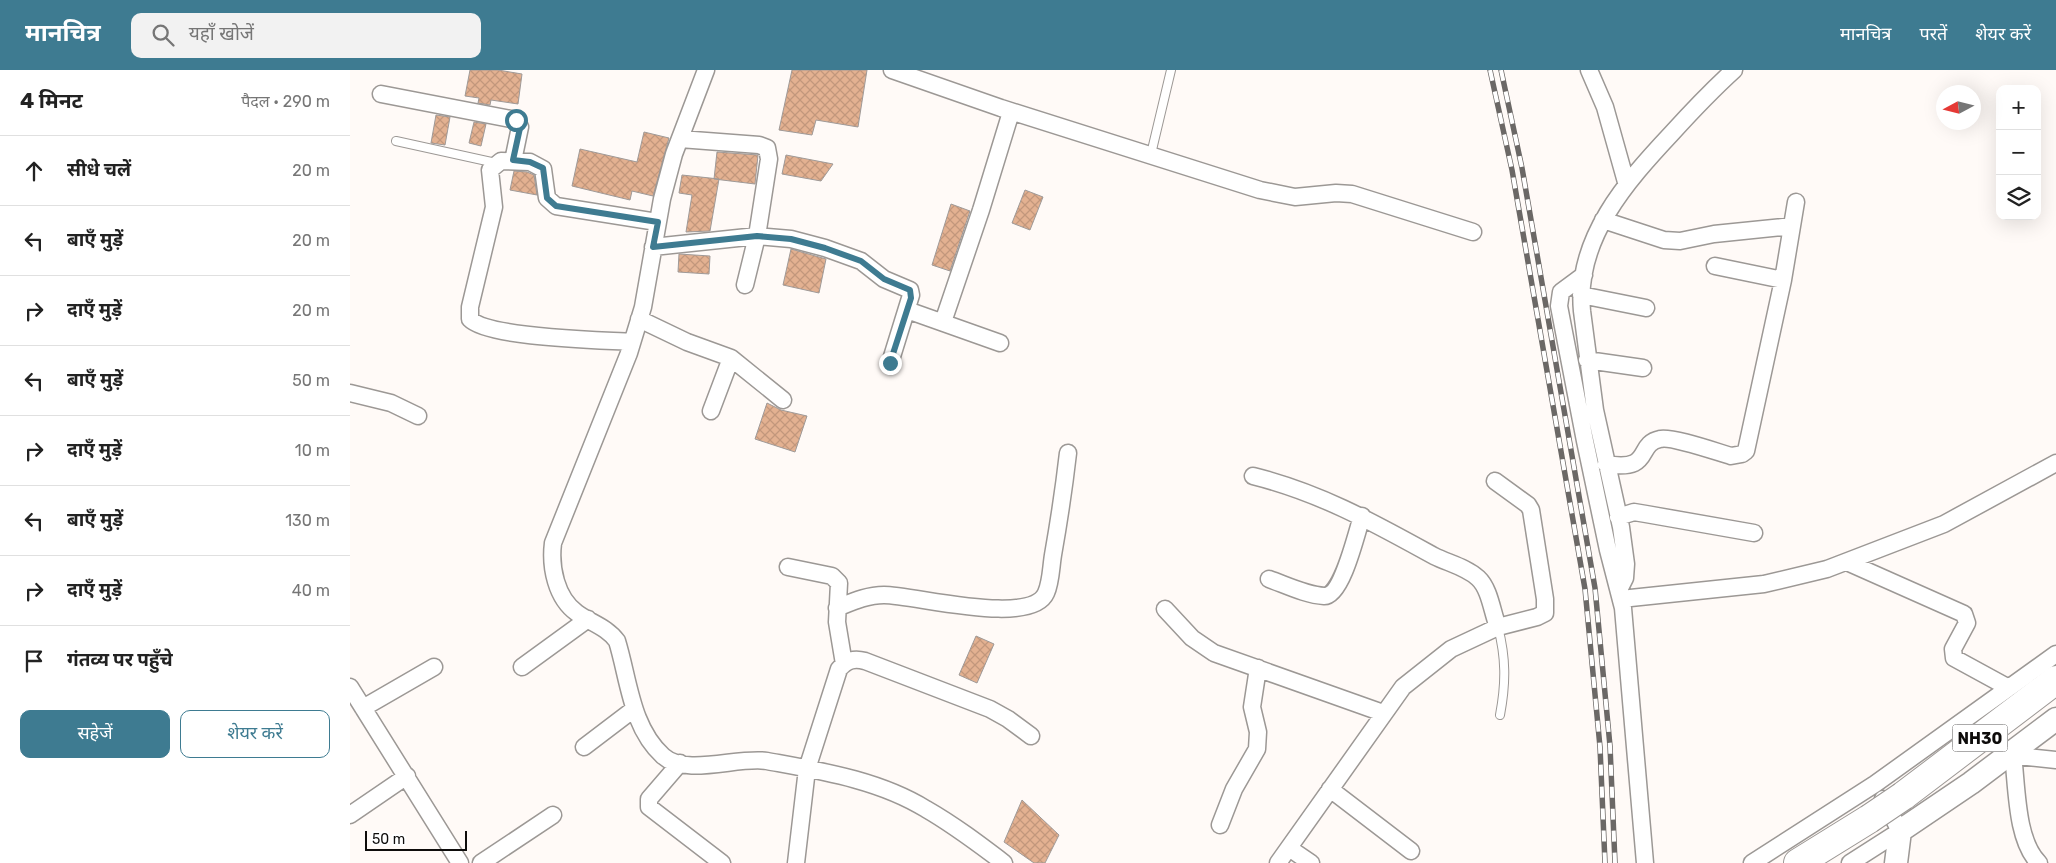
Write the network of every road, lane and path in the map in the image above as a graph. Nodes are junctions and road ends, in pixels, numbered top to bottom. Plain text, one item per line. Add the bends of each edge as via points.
1 (706, 70) edge
2 (892, 70) edge
3 (1171, 70) edge
4 (1589, 70) edge
5 (1734, 70) edge
6 (381, 94) dead end
7 (1011, 112) junction
8 (680, 139) junction
9 (396, 141) dead end
10 (1151, 154) junction
11 (513, 160) junction
12 (496, 163) junction
13 (1626, 182) junction
14 (1796, 202) dead end
15 (1603, 220) junction
16 (658, 222) junction
17 (1792, 226) junction
18 (1473, 232) dead end
19 (757, 236) junction
20 (653, 247) junction
21 (1715, 266) dead end
22 (1584, 275) junction
23 (1784, 280) junction
24 (745, 285) dead end
25 (1581, 295) junction
26 (1646, 308) dead end
27 (907, 310) junction
28 (639, 320) junction
29 (943, 322) junction
30 (632, 342) junction
31 (1000, 343) dead end
32 (731, 358) junction
33 (1587, 360) junction
34 (890, 363) dead end
35 (1643, 368) dead end
36 (350, 393) edge
37 (782, 400) dead end
38 (711, 411) dead end
39 (418, 416) dead end
40 (1068, 453) dead end
41 (2056, 463) edge
42 (1606, 464) junction
43 (1253, 476) dead end
44 (1495, 481) dead end
45 (1362, 516) junction
46 (1618, 517) junction
47 (1754, 533) dead end
48 (1847, 562) junction
49 (788, 567) dead end
50 (1269, 579) dead end
51 (1620, 595) junction
52 (836, 608) junction
53 (1165, 609) dead end
54 (588, 619) junction
55 (1498, 627) junction
56 (2056, 654) edge
57 (844, 664) junction
58 (434, 667) dead end
59 (522, 667) dead end
60 (1258, 668) junction
61 (2056, 680) edge
62 (2009, 688) junction
63 (355, 699) edge
64 (2056, 700) edge
65 (634, 709) junction
66 (1383, 713) junction
67 (1500, 715) dead end
68 (2056, 719) edge
69 (1031, 736) dead end
70 (584, 747) dead end
71 (2011, 755) junction
72 (2056, 760) edge
73 (680, 764) junction
74 (807, 769) junction
75 (406, 776) junction
76 (1875, 784) junction
77 (1330, 789) junction
78 (350, 815) edge
79 (553, 815) dead end
80 (1892, 818) junction
81 (1220, 825) dead end
82 (1289, 848) junction
83 (1411, 851) dead end
84 (460, 863) edge
85 (481, 863) edge
86 (722, 863) edge
87 (798, 863) edge
88 (1004, 863) edge
89 (1278, 863) edge
90 (1311, 863) edge
91 (1645, 863) edge
92 (1752, 863) edge
93 (1798, 863) edge
94 (1829, 863) edge
95 (1850, 863) edge
96 (1896, 863) edge
97 (2039, 863) edge

1 - 8 street
2 - 7 street
3 - 10 lane
4 - 13 street via 1605,107
5 - 13 street
6 - 11 street via 516,120 520,128
7 - 10 street
7 - 29 street via 982,210
8 - 16 street
8 - 19 street via 767,148 769,159
9 - 12 lane
10 - 18 street via 1281,196 1352,194
11 - 12 street
11 - 16 street via 543,168 547,198 556,206
12 - 30 street via 490,170 494,207 470,307 470,319 484,326 541,338 577,337
13 - 15 street
14 - 17 street
15 - 17 street via 1664,240 1680,241
15 - 22 street
16 - 20 street
17 - 23 street
19 - 20 street
19 - 24 street
19 - 27 street via 807,243 861,261 884,279 910,290
20 - 28 street
21 - 23 street
22 - 25 street
22 - 51 street via 1561,292 1559,306
23 - 42 street via 1746,451 1731,456 1665,438 1654,442 1633,464 1624,467
25 - 26 street
25 - 33 street
27 - 29 street
27 - 34 street
28 - 30 street
28 - 32 street
29 - 31 street
30 - 54 street via 552,543 551,559 564,599 575,612
32 - 37 street
32 - 38 street
33 - 35 street
33 - 42 street
36 - 39 street via 391,403
40 - 52 street via 1062,508 1048,586 1042,599 1036,603 995,608 882,595
41 - 48 street via 1944,524
42 - 46 street
43 - 45 street via 1287,484
44 - 55 street via 1531,510 1545,608 1541,616
45 - 50 street via 1334,592 1324,596
45 - 55 street via 1478,578 1484,586
46 - 47 street via 1634,512
46 - 51 street via 1626,564
48 - 51 street via 1807,576 1764,584
48 - 62 street via 1964,614 1967,623 1953,649 1954,658
49 - 52 street via 836,579 839,590
51 - 91 street via 1631,682
52 - 57 street
53 - 60 street via 1201,646
54 - 59 street
54 - 65 street via 611,633 617,641
55 - 66 street via 1451,649 1422,669
55 - 67 lane via 1506,668
56 - 62 street
57 - 69 street via 856,659 865,661 976,704 1008,719
57 - 74 street via 839,669
58 - 63 street
60 - 66 street
60 - 81 street via 1252,707 1258,732 1257,749 1234,789
61 - 80 highway, NH30
62 - 76 street
63 - 75 street
64 - 80 highway, NH30
65 - 70 street
65 - 73 street via 652,744 664,757
66 - 77 street
68 - 71 street
71 - 72 street
71 - 80 street
71 - 97 street via 2024,839 2031,855
73 - 74 street via 764,760
73 - 86 street via 649,799 649,807
74 - 87 street
74 - 88 street via 857,780 912,801
75 - 78 street
75 - 84 street
76 - 80 street
76 - 92 street
77 - 82 street
77 - 83 street
79 - 85 street
80 - 93 highway, NH30
80 - 94 highway, NH30
80 - 95 street
80 - 96 street
82 - 89 street
82 - 90 street

